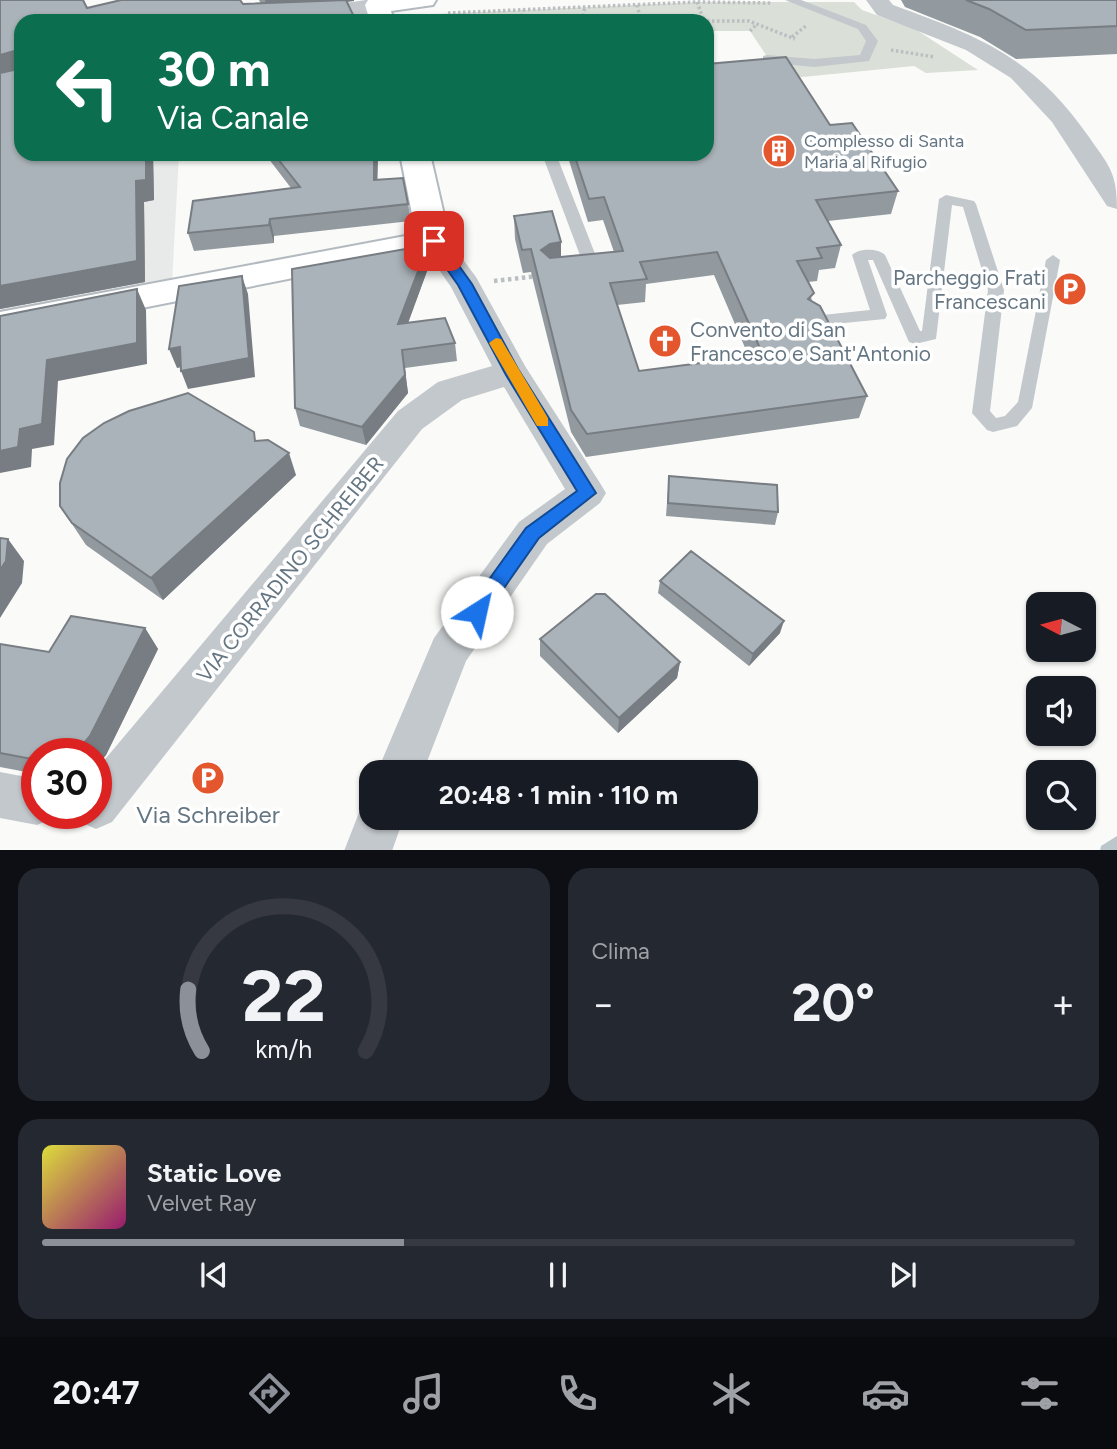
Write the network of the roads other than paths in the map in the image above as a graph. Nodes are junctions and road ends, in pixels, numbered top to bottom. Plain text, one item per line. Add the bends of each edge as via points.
1 (791, 0) edge
2 (877, 0) edge
3 (432, 7) edge
4 (398, 14) edge
5 (974, 47) junction
6 (758, 68) edge
7 (990, 76) dead end
8 (417, 161) edge
9 (552, 161) edge
10 (1117, 200) edge
11 (434, 241) junction
12 (1053, 260) dead end
13 (552, 274) edge
14 (813, 321) edge
15 (0, 324) edge
16 (512, 372) junction
17 (405, 760) edge
18 (112, 786) edge
19 (0, 795) edge
20 (21, 799) edge
21 (376, 830) edge
22 (368, 850) edge

1 - 6 lane via 862,27 872,41 865,58
2 - 5 street via 885,9
3 - 4 street
5 - 7 street
5 - 10 street via 1019,72 1060,116
8 - 11 street
9 - 13 lane via 593,270
11 - 15 street
11 - 16 street via 465,284
12 - 14 lane via 1026,404 1011,421 993,425 981,413 996,290 969,204 946,199 930,335 915,338 878,255 859,255 879,315
16 - 17 street via 587,493 533,533 449,651
16 - 18 street, VIA CORRADINO SCHREIBER via 450,391 410,420
19 - 20 street
21 - 22 street

